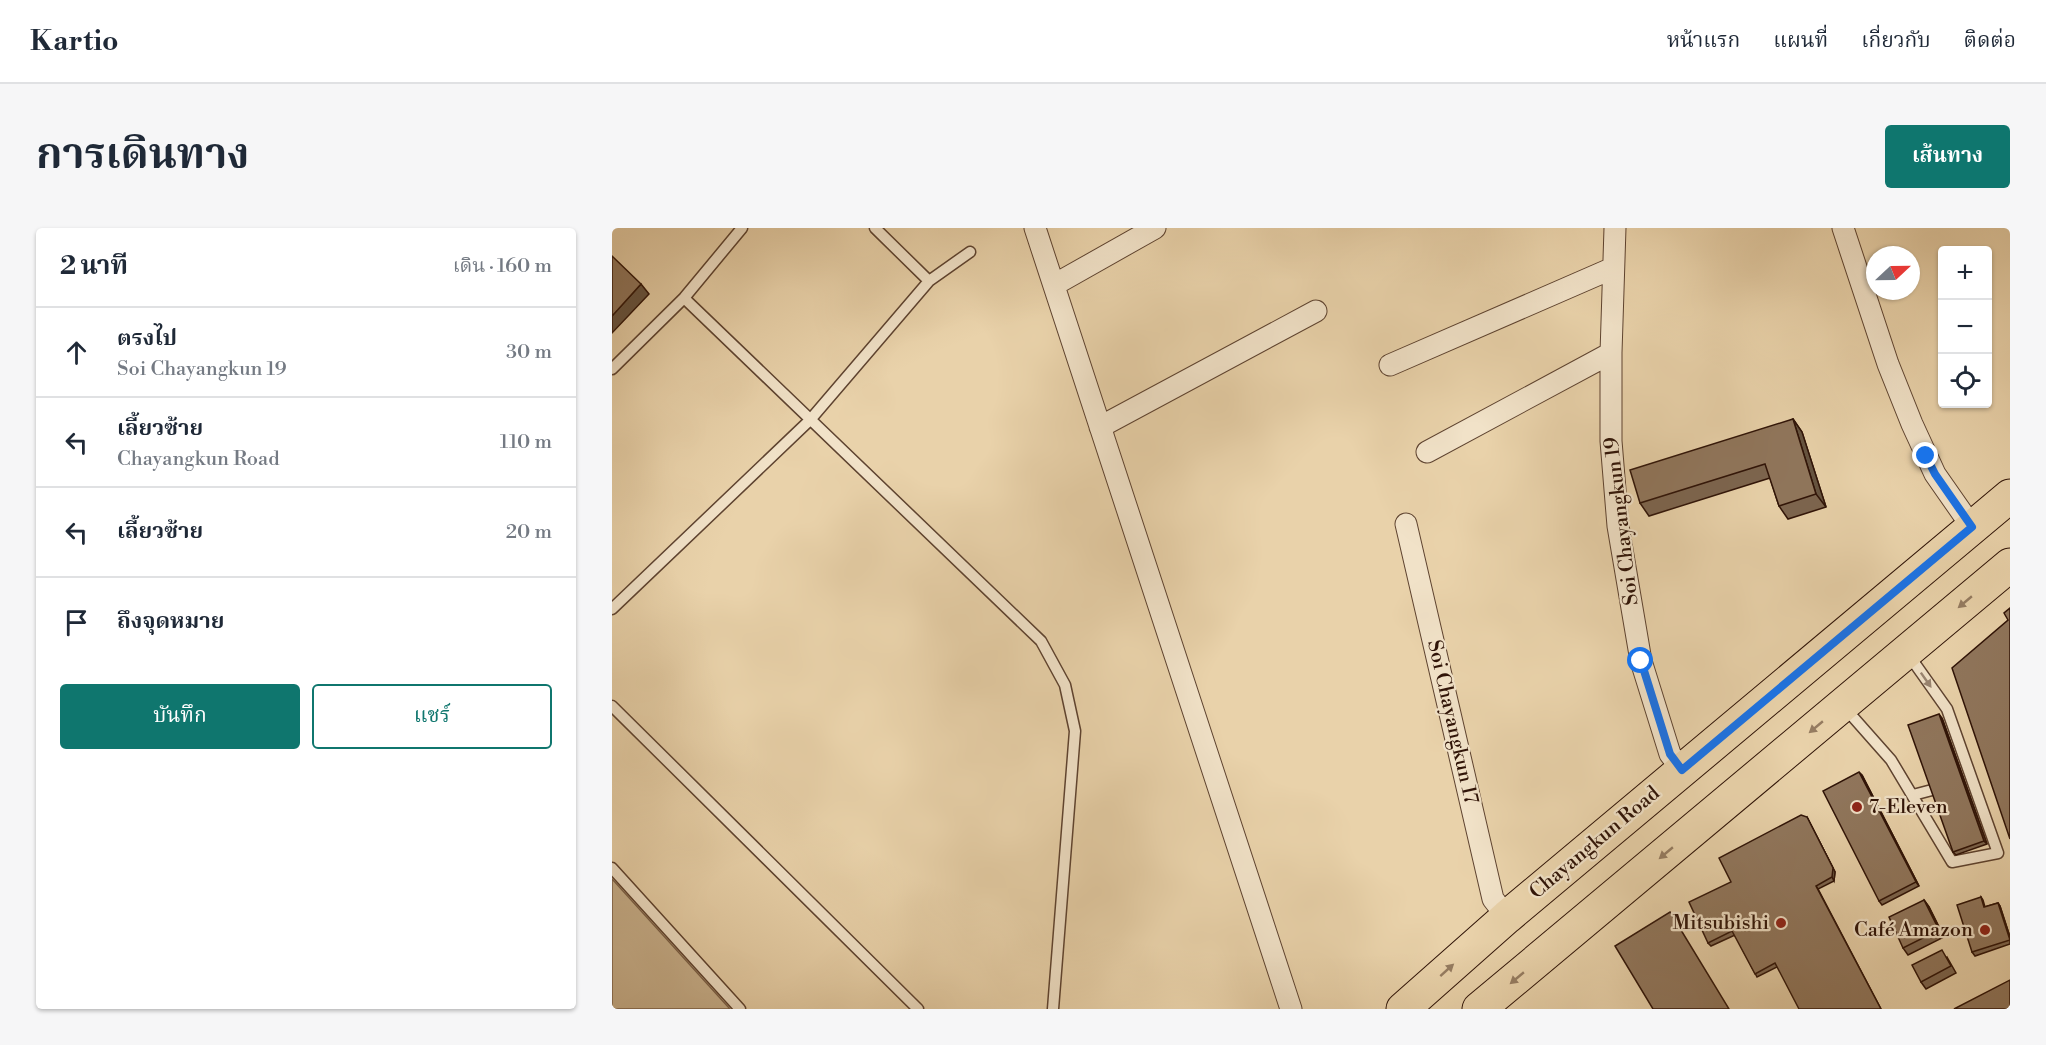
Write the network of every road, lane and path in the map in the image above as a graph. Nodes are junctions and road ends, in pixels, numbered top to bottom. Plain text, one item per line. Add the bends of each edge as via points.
1 (742, 228) edge
2 (875, 228) edge
3 (1035, 228) edge
4 (1155, 228) edge
5 (1615, 228) edge
6 (1844, 228) edge
7 (970, 252) dead end
8 (1613, 268) junction
9 (929, 281) junction
10 (1054, 285) junction
11 (684, 298) junction
12 (1316, 311) dead end
13 (1611, 353) junction
14 (1390, 365) dead end
15 (612, 369) edge
16 (810, 420) junction
17 (1100, 427) junction
18 (1427, 453) dead end
19 (2010, 496) edge
20 (1406, 524) dead end
21 (1972, 527) junction
22 (2010, 565) edge
23 (612, 609) edge
24 (1906, 651) junction
25 (1843, 705) junction
26 (612, 706) edge
27 (1682, 770) junction
28 (1932, 790) edge
29 (1913, 795) junction
30 (612, 868) edge
31 (1507, 917) junction
32 (740, 1009) edge
33 (918, 1009) edge
34 (1053, 1009) edge
35 (1290, 1009) edge
36 (1403, 1009) edge
37 (1479, 1009) edge

1 - 11 lane
2 - 9 lane
3 - 10 street
4 - 10 street
5 - 8 street, Soi Chayangkun 19
6 - 21 street via 1888,364 1912,424 1935,474
7 - 9 lane
8 - 13 street, Soi Chayangkun 19
8 - 14 street
9 - 16 lane
10 - 17 street
11 - 15 lane
11 - 16 lane
12 - 17 street
13 - 18 street
13 - 27 street, Soi Chayangkun 19 via 1611,441 1618,526 1635,627 1641,661 1670,754
16 - 23 lane
16 - 34 lane via 1041,641 1065,685 1075,731
17 - 35 street
19 - 21 main road, Chayangkun Road
20 - 31 street, Soi Chayangkun 17 via 1493,899
21 - 27 main road, Chayangkun Road
22 -> 24 main road
24 - 25 main road
24 -> 29 lane via 1947,710 1968,779 1998,853 1952,862
25 - 29 lane via 1891,760
25 -> 37 main road
26 - 33 lane
27 - 31 main road, Chayangkun Road
28 - 29 lane
30 - 32 lane
36 -> 31 main road, Chayangkun Road

